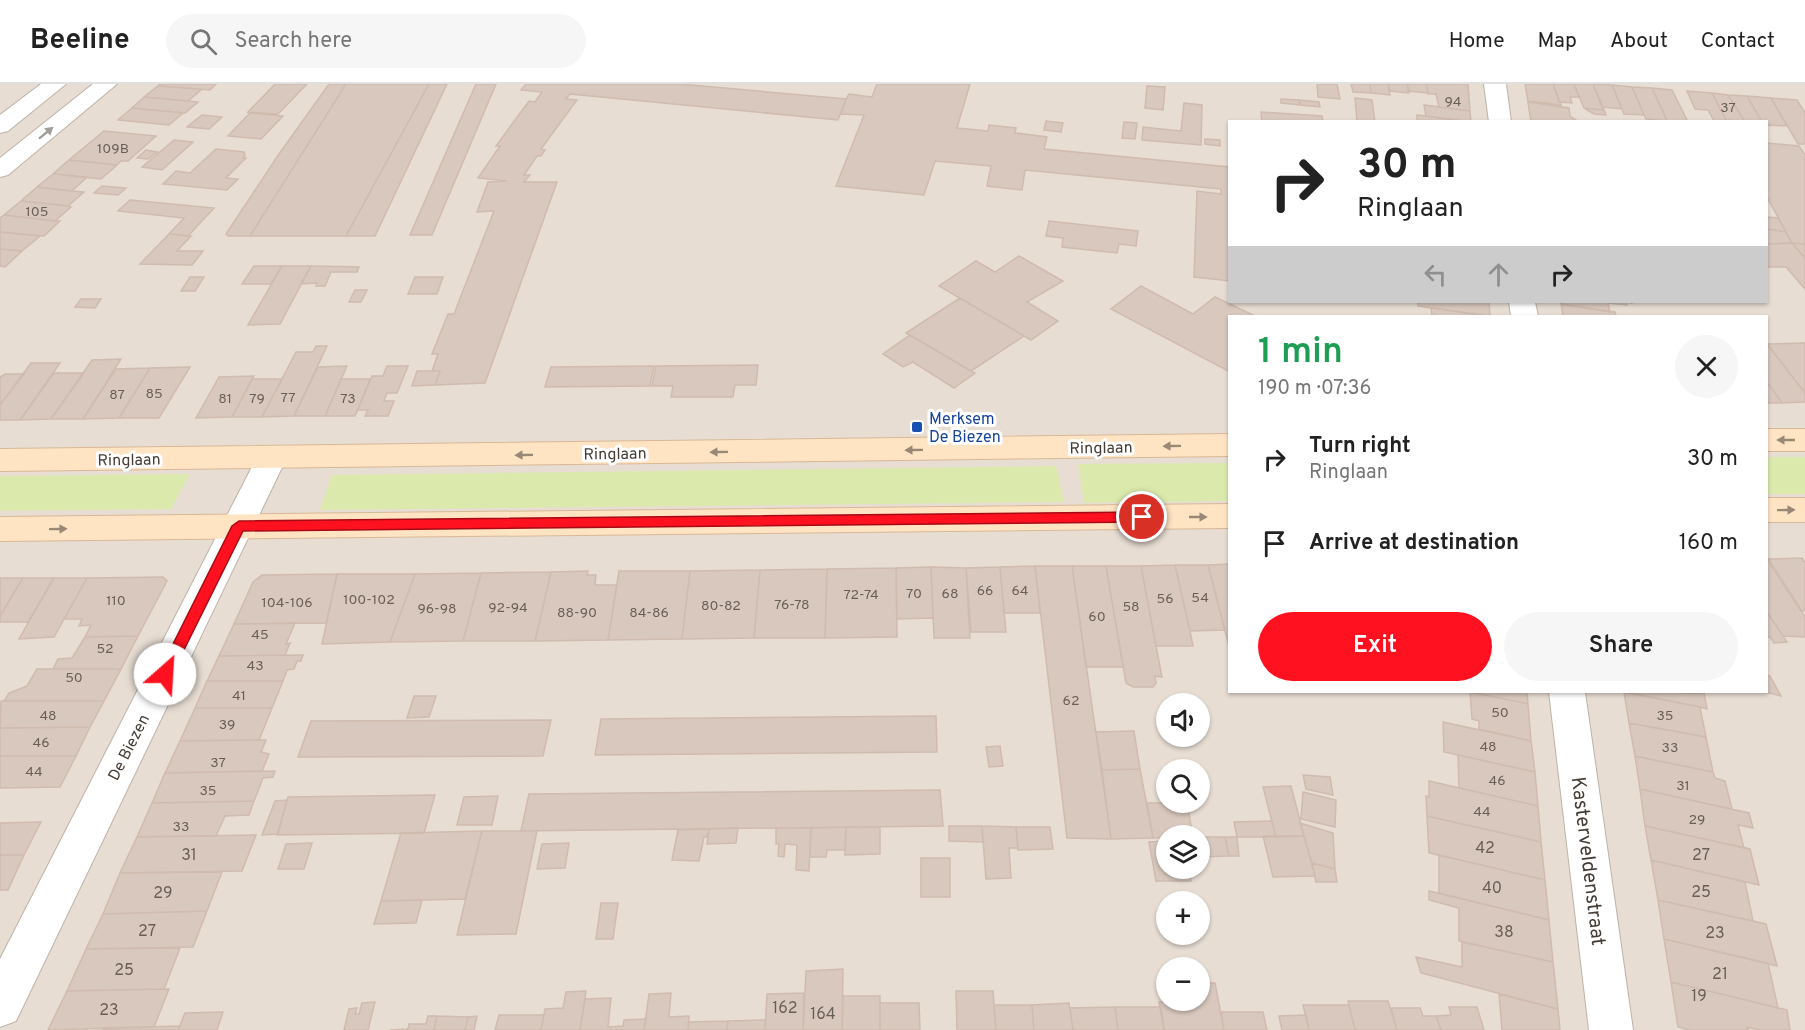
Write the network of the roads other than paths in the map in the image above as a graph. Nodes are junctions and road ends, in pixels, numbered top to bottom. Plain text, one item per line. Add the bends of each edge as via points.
1 (55, 84) edge
2 (106, 84) edge
3 (1495, 84) edge
4 (1500, 120) edge
5 (0, 126) edge
6 (0, 170) edge
7 (1805, 440) edge
8 (1768, 441) edge
9 (1228, 445) edge
10 (272, 457) junction
11 (0, 460) edge
12 (1768, 510) edge
13 (1805, 510) edge
14 (1228, 516) edge
15 (239, 526) junction
16 (0, 529) edge
17 (1567, 693) edge
18 (0, 1005) edge
19 (1611, 1030) edge

1 - 5 street
6 -> 2 street
3 - 4 street
7 -> 8 street
9 -> 10 street, Ringlaan
10 - 11 street, Ringlaan
10 - 15 street, De Biezen
12 -> 13 street
15 -> 14 street
16 -> 15 street
15 - 18 street, De Biezen
17 - 19 street, Kasterveldenstraat

